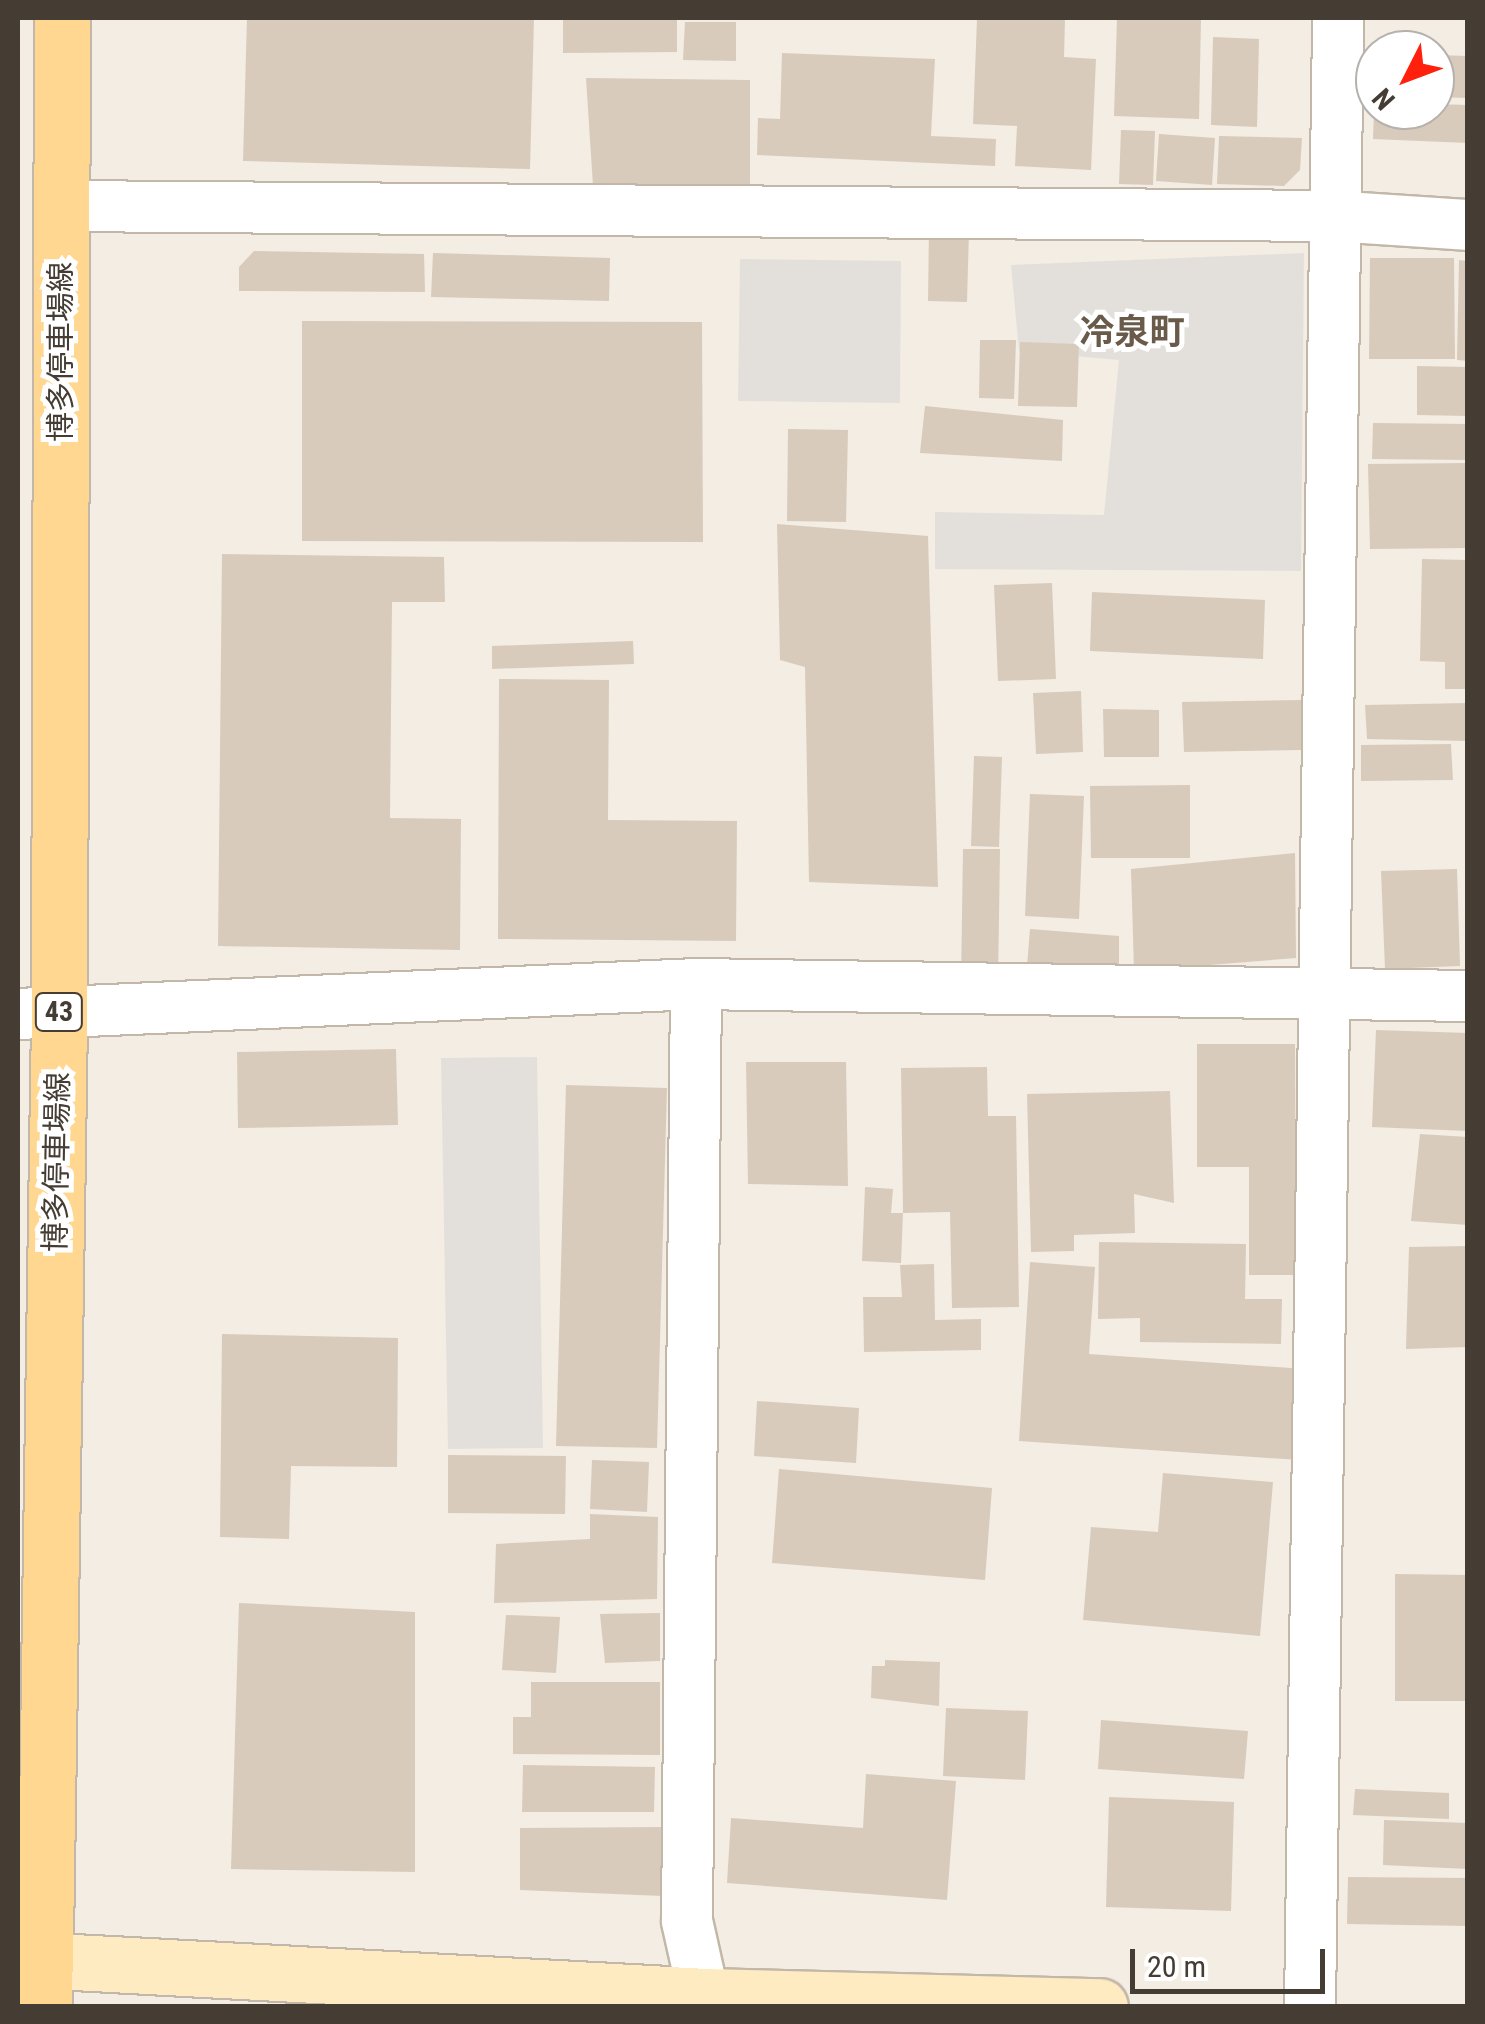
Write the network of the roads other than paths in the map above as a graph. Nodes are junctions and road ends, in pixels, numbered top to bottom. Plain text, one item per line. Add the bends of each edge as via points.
1 (62, 18) edge
2 (1338, 18) edge
3 (61, 206) junction
4 (1332, 216) junction
5 (1468, 225) edge
6 (696, 984) junction
7 (1323, 996) junction
8 (1468, 996) edge
9 (38, 1014) edge
10 (35, 1975) edge
11 (706, 2001) edge
12 (1100, 2006) edge
13 (1310, 2006) edge

1 - 3 main road, 博多停車場線 / 43
2 - 4 street
3 - 4 street
3 - 9 main road, 博多停車場線 / 43
4 - 5 street
4 - 7 street
6 - 7 street
6 - 9 street
6 - 11 street via 686,1922
7 - 8 street
7 - 13 street
9 - 10 main road, 博多停車場線 / 43
10 - 11 street
11 - 12 street

